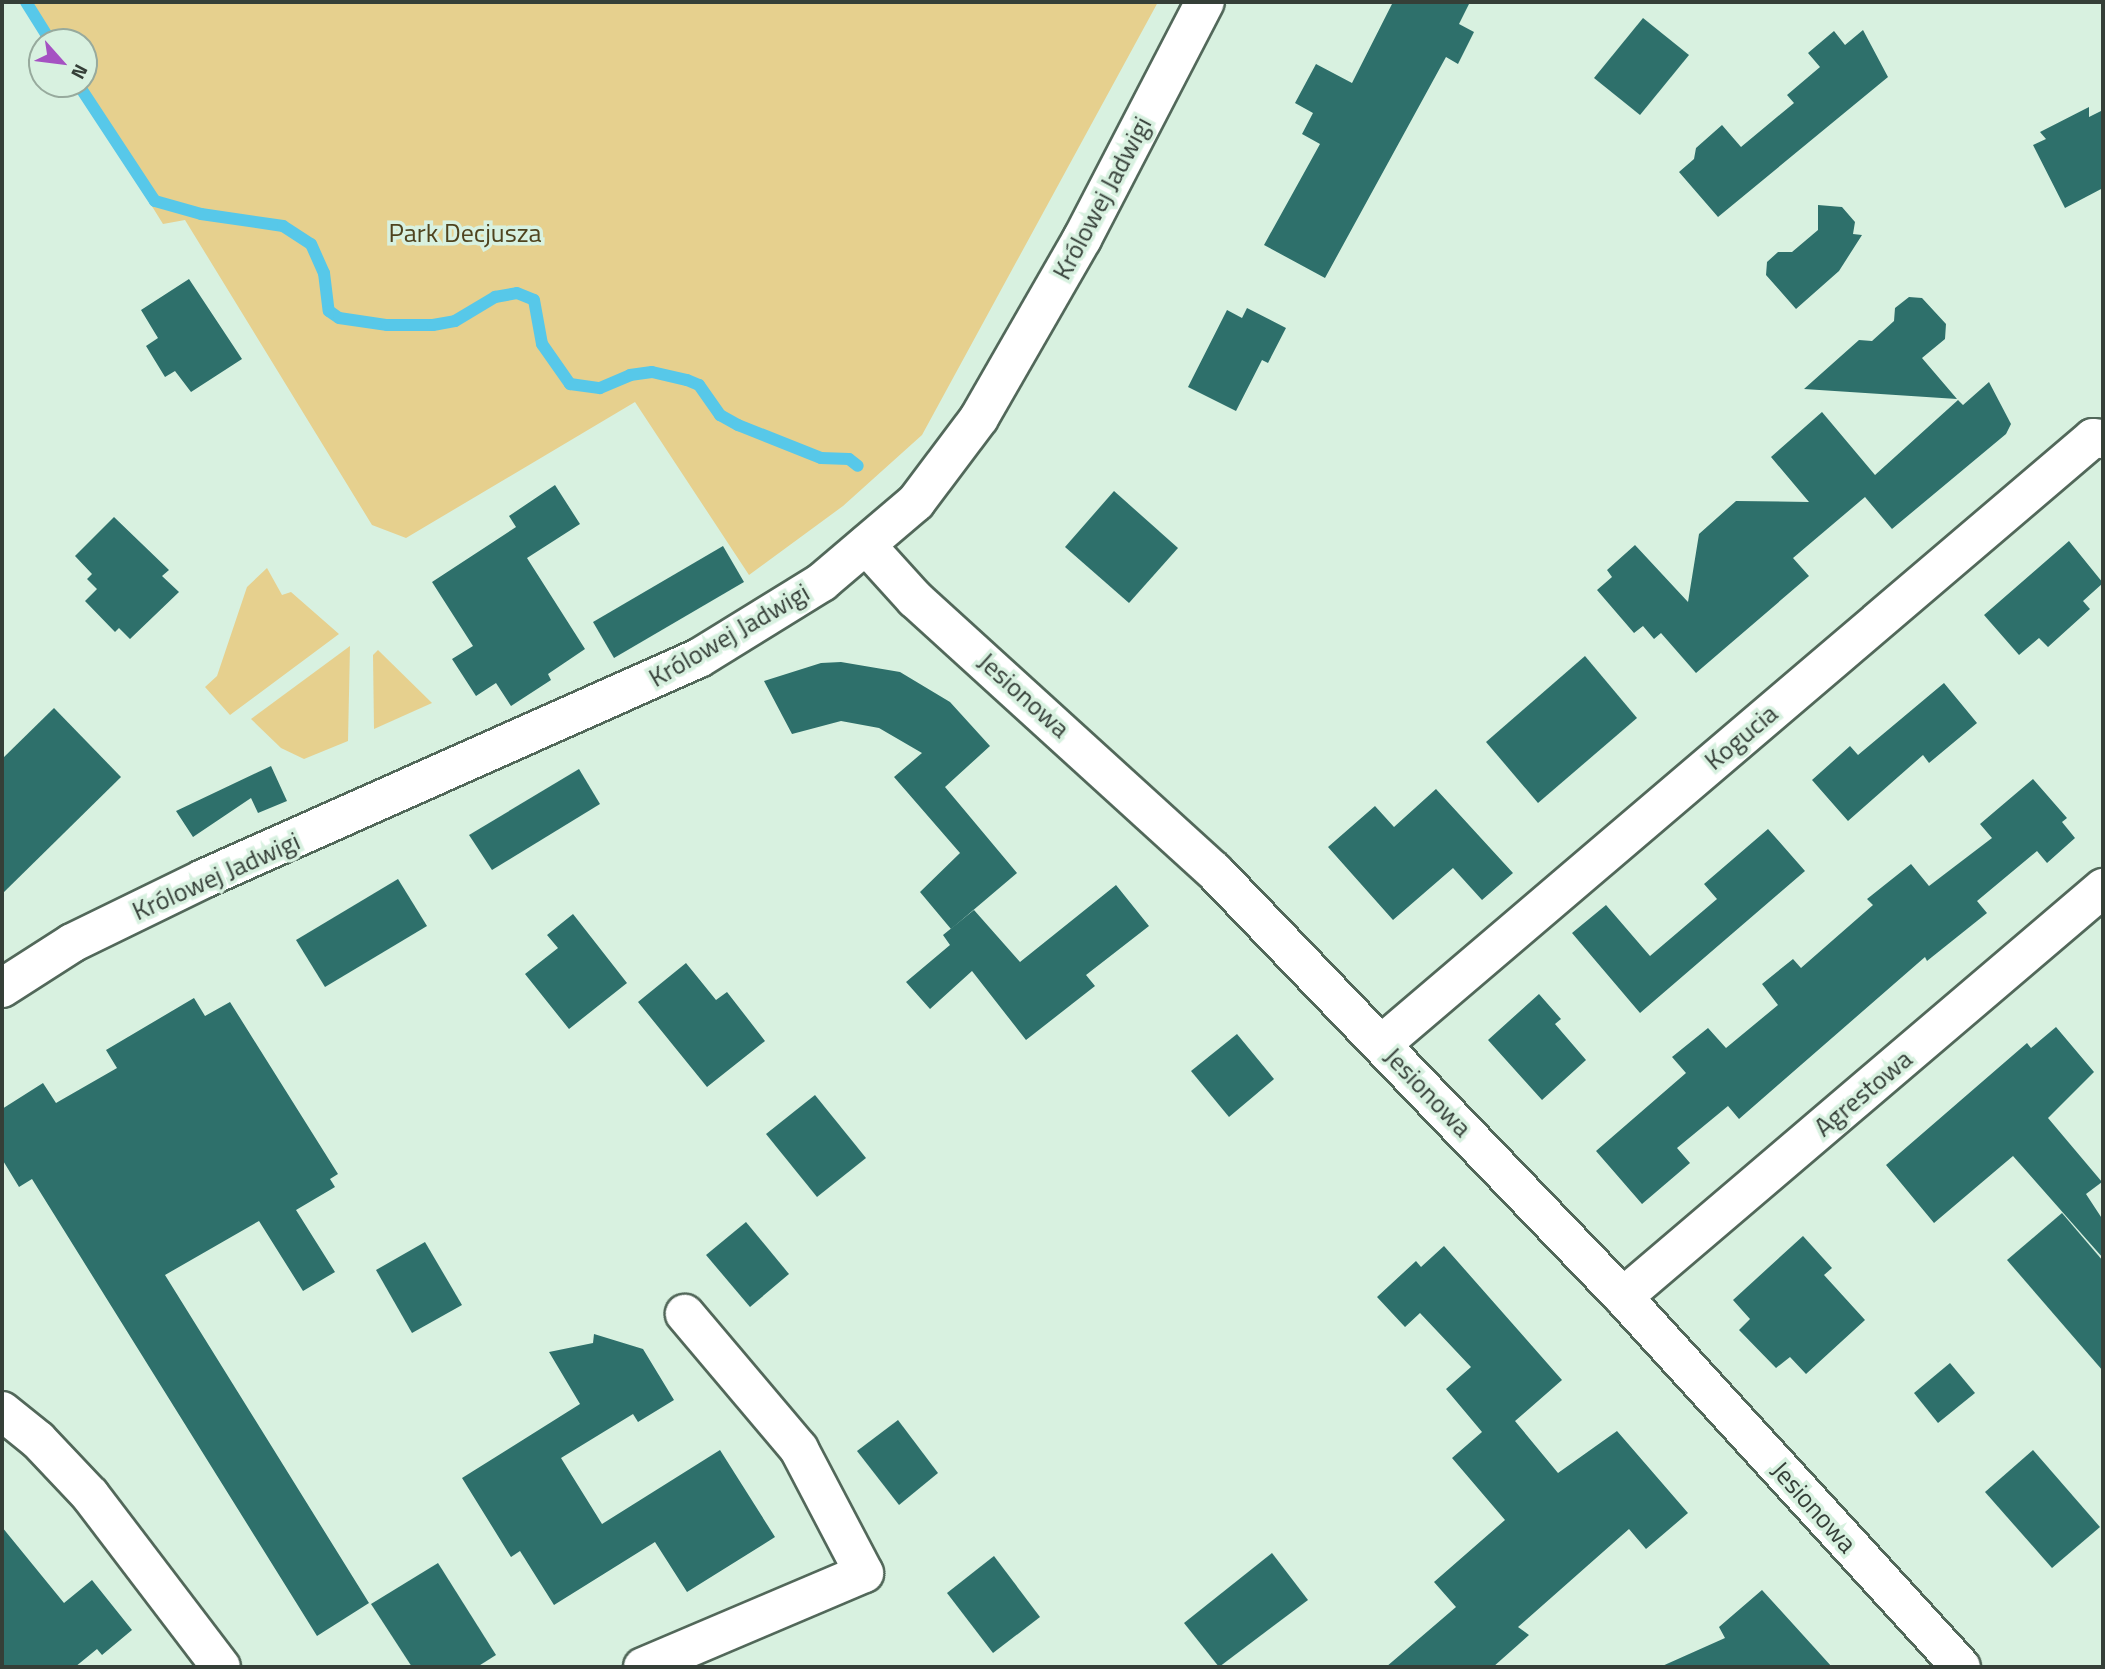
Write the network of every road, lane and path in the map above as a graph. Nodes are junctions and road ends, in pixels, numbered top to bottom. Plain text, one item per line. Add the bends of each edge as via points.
1 (1205, 2) edge
2 (2103, 439) edge
3 (866, 545) junction
4 (2103, 888) edge
5 (2, 988) edge
6 (1382, 1044) junction
7 (1623, 1297) junction
8 (685, 1314) dead end
9 (2, 1411) edge
10 (206, 1662) edge
11 (643, 1667) edge
12 (1961, 1667) edge

1 - 3 street, Królowej Jadwigi via 1082,239 979,418 916,502
2 - 6 street, Kogucia via 2092,438
3 - 5 street, Królowej Jadwigi via 822,582 699,658 203,879 72,943
3 - 6 street, Jesionowa via 915,599 1213,871
4 - 7 street, Agrestowa
6 - 7 street, Jesionowa
7 - 12 street, Jesionowa
8 - 11 street via 799,1449 864,1573
9 - 10 street via 38,1440 90,1495

